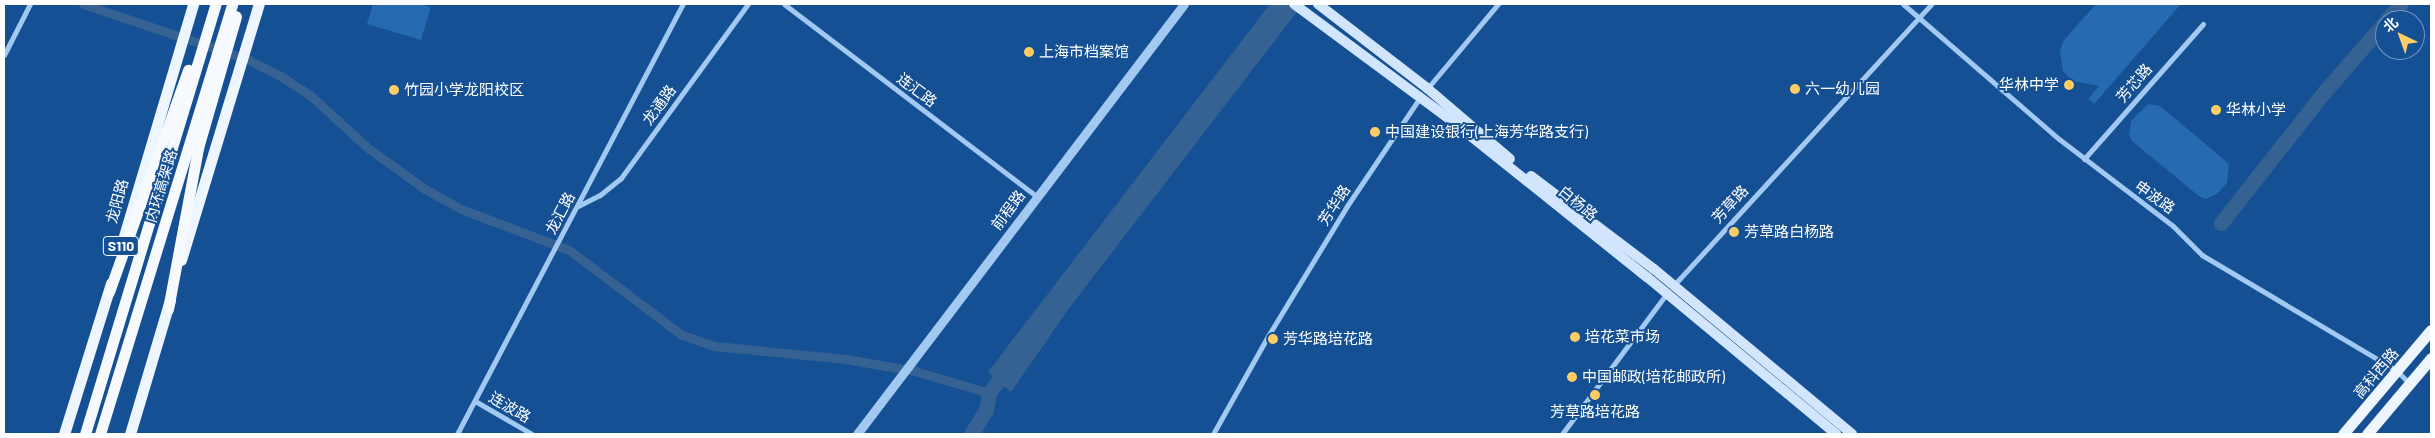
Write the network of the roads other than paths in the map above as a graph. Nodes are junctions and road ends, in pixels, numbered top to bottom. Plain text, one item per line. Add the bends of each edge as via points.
1 (29, 4) edge
2 (193, 4) edge
3 (216, 4) edge
4 (232, 4) edge
5 (239, 4) edge
6 (259, 4) edge
7 (683, 4) edge
8 (748, 4) edge
9 (784, 4) edge
10 (1184, 4) edge
11 (1318, 4) edge
12 (1498, 4) edge
13 (1903, 4) edge
14 (1931, 4) edge
15 (1298, 6) edge
16 (1919, 17) junction
17 (2203, 24) dead end
18 (227, 34) junction
19 (4, 55) edge
20 (194, 64) junction
21 (216, 70) junction
22 (1427, 88) junction
23 (1420, 98) junction
24 (2084, 159) junction
25 (1036, 196) junction
26 (578, 206) junction
27 (1670, 290) junction
28 (109, 292) junction
29 (168, 309) junction
30 (2431, 330) edge
31 (2431, 358) edge
32 (2397, 371) junction
33 (2410, 384) junction
34 (475, 401) junction
35 (1843, 433) edge
36 (64, 434) edge
37 (85, 434) edge
38 (100, 434) edge
39 (130, 434) edge
40 (457, 434) edge
41 (532, 434) edge
42 (857, 434) edge
43 (1213, 434) edge
44 (1562, 434) edge
45 (2343, 434) edge
46 (2367, 434) edge

1 - 19 street
2 - 28 main road, 龙阳路 / S110 via 136,187
3 - 20 highway, 内环高架路
4 - 18 highway, 内环高架路
5 - 18 highway
6 - 29 main road
7 - 26 street, 龙汇路
8 - 26 street, 龙通路 via 621,178 600,195
9 - 25 street, 连汇路
10 - 25 street, 前程路
11 - 22 main road, 白杨路
12 - 22 street, 芳华路
13 - 16 street, 申波路
14 - 16 street, 芳草路
15 - 23 main road, 白杨路
16 - 24 street, 申波路
16 - 27 street, 芳草路
17 - 24 street, 芳芯路
18 - 21 highway, 内环高架路
20 - 28 highway
20 - 37 highway, 内环高架路
21 - 29 highway
21 - 38 highway, 内环高架路
22 - 23 street, 芳华路
22 - 27 main road, 白杨路
23 - 27 main road, 白杨路
23 - 43 street, 芳华路 via 1347,206
24 - 32 street, 申波路 via 2174,226 2208,260
25 - 42 street, 前程路
26 - 34 street, 龙汇路
27 - 35 main road, 白杨路
27 - 44 street, 芳草路
28 - 36 main road, 龙阳路 / S110
29 - 39 main road
30 - 32 main road, 高科西路
31 - 33 main road
32 - 33 street, 申波路
32 - 45 main road, 高科西路
33 - 46 main road
34 - 40 street, 龙汇路
34 - 41 street, 连波路

